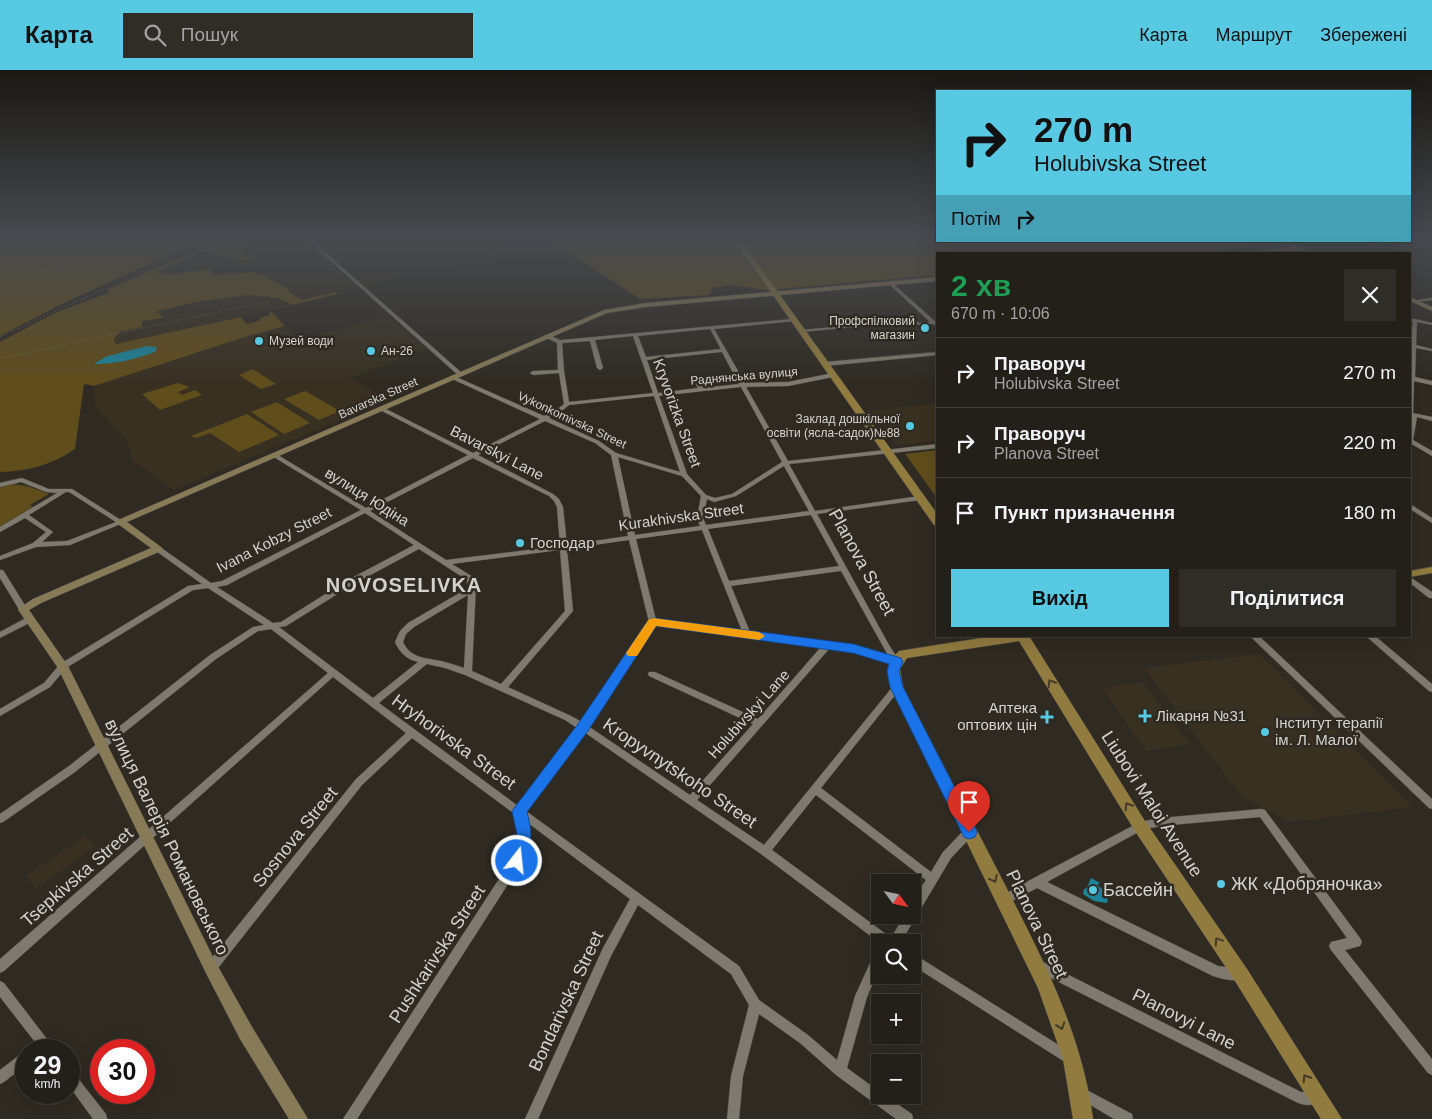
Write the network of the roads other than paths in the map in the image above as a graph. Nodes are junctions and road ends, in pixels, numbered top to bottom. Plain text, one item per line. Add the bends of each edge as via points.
1 (362, 287) edge
2 (770, 287) edge
3 (849, 287) edge
4 (895, 287) edge
5 (775, 294) junction
6 (1432, 299) edge
7 (1412, 300) edge
8 (1432, 309) edge
9 (793, 320) junction
10 (1412, 320) edge
11 (1432, 324) edge
12 (935, 325) edge
13 (711, 327) junction
14 (801, 332) junction
15 (635, 334) junction
16 (547, 336) junction
17 (592, 338) junction
18 (559, 342) junction
19 (1412, 346) edge
20 (724, 350) junction
21 (1432, 350) edge
22 (936, 353) edge
23 (644, 358) junction
24 (825, 364) junction
25 (600, 368) dead end
26 (561, 371) junction
27 (533, 373) dead end
28 (460, 374) junction
29 (833, 375) junction
30 (452, 377) junction
31 (695, 378) dead end
32 (1411, 378) edge
33 (1432, 383) edge
34 (743, 385) junction
35 (701, 390) junction
36 (657, 394) junction
37 (567, 404) junction
38 (382, 409) junction
39 (1412, 414) edge
40 (544, 418) junction
41 (1432, 419) edge
42 (1411, 435) edge
43 (1411, 441) edge
44 (936, 446) edge
45 (887, 453) junction
46 (614, 454) junction
47 (1432, 454) edge
48 (274, 455) junction
49 (473, 455) junction
50 (785, 463) junction
51 (684, 475) junction
52 (0, 485) edge
53 (66, 490) junction
54 (704, 496) junction
55 (920, 498) junction
56 (1411, 507) edge
57 (365, 510) junction
58 (812, 513) junction
59 (26, 515) junction
60 (936, 520) edge
61 (1432, 521) edge
62 (121, 522) junction
63 (705, 528) junction
64 (0, 530) edge
65 (632, 538) junction
66 (35, 544) junction
67 (420, 545) junction
68 (563, 548) junction
69 (158, 549) junction
70 (0, 558) edge
71 (446, 562) junction
72 (842, 568) junction
73 (1432, 570) edge
74 (0, 572) edge
75 (1411, 574) edge
76 (1411, 581) edge
77 (727, 584) junction
78 (209, 585) junction
79 (471, 590) junction
80 (1432, 596) edge
81 (26, 614) junction
82 (653, 622) junction
83 (272, 626) junction
84 (747, 634) junction
85 (0, 635) edge
86 (1016, 637) edge
87 (1024, 637) edge
88 (1255, 637) edge
89 (1371, 637) edge
90 (828, 646) junction
91 (424, 662) junction
92 (896, 662) junction
93 (63, 666) junction
94 (333, 673) junction
95 (468, 673) junction
96 (652, 674) dead end
97 (897, 687) junction
98 (502, 688) junction
99 (1432, 689) edge
100 (373, 702) junction
101 (0, 714) edge
102 (759, 723) junction
103 (583, 727) junction
104 (412, 733) junction
105 (102, 746) junction
106 (816, 789) junction
107 (690, 800) junction
108 (1430, 801) edge
109 (520, 811) junction
110 (0, 819) edge
111 (1140, 826) junction
112 (969, 832) junction
113 (147, 838) junction
114 (765, 851) junction
115 (932, 879) junction
116 (1036, 882) junction
117 (921, 898) edge
118 (636, 899) junction
119 (1005, 900) junction
120 (877, 934) edge
121 (921, 964) edge
122 (1036, 964) junction
123 (0, 967) edge
124 (211, 968) junction
125 (871, 974) edge
126 (1241, 975) junction
127 (0, 987) edge
128 (755, 1004) junction
129 (36, 1039) edge
130 (1073, 1060) junction
131 (15, 1066) edge
132 (1432, 1069) edge
133 (840, 1070) junction
134 (0, 1078) edge
135 (80, 1091) edge
136 (1081, 1093) junction
137 (1319, 1098) junction
138 (101, 1119) edge
139 (299, 1119) edge
140 (349, 1119) edge
141 (531, 1119) edge
142 (733, 1119) edge
143 (907, 1119) edge
144 (1083, 1119) edge
145 (1127, 1119) edge
146 (1332, 1119) edge

1 - 28 street
2 - 5 main road
3 - 5 street, Bavarska Street
4 - 12 street
5 - 9 main road
5 - 16 street, Bavarska Street via 625,307 606,311
6 - 7 street
7 - 8 street
9 - 13 street
9 - 14 main road
10 - 11 street
10 - 19 street
12 - 14 street via 908,321
13 - 15 street
13 - 20 street, Planova Street
14 - 24 main road
15 - 17 street
15 - 23 street, Kryvorizka Street
16 - 18 street
16 - 28 street, Bavarska Street
17 - 18 street
17 - 25 street
18 - 26 street
19 - 21 street
19 - 32 street
20 - 23 street
20 - 34 street, Planova Street
22 - 24 street
23 - 36 street, Kryvorizka Street
24 - 29 main road
26 - 27 street
26 - 37 street
28 - 30 street, Bavarska Street
29 - 34 street, Раднянська вулиця via 788,384
29 - 45 main road
30 - 38 street, Bavarska Street
30 - 40 street, Vykonkomivska Street
31 - 35 street
32 - 33 street
32 - 39 street
34 - 35 street, Раднянська вулиця
34 - 50 street, Planova Street
35 - 36 street, Раднянська вулиця
36 - 37 street, Раднянська вулиця
36 - 51 street, Kryvorizka Street
37 - 40 street, Ivana Kobzy Street
38 - 48 street, Bavarska Street
38 - 49 street, Bavarskyi Lane
39 - 41 street
39 - 42 street
40 - 46 street, Vykonkomivska Street via 597,442
40 - 49 street, Ivana Kobzy Street
43 - 47 street
44 - 45 street
45 - 50 street
45 - 55 main road
46 - 51 street, Vykonkomivska Street
46 - 65 street
48 - 57 street, вулиця Юдіна
48 - 62 street, Bavarska Street
49 - 57 street, Ivana Kobzy Street
49 - 68 street, Bavarskyi Lane via 556,500 560,507
50 - 54 street via 734,495 714,500
50 - 58 street, Planova Street
51 - 54 street, Kryvorizka Street
52 - 53 street, Hryhorivska Street via 22,480 48,491
53 - 59 street
53 - 62 street, Hryhorivska Street
54 - 63 street via 700,518
55 - 58 street, Kurakhivska Street
55 - 60 main road
56 - 61 street
57 - 67 street, вулиця Юдіна
57 - 78 street, Ivana Kobzy Street via 224,583
58 - 63 street, Kurakhivska Street
58 - 72 street, Planova Street
59 - 64 street
59 - 66 street via 50,532
62 - 66 street, Bavarska Street via 68,543
62 - 69 street, Hryhorivska Street
63 - 65 street, Kurakhivska Street
63 - 77 street
65 - 68 street, Kurakhivska Street
65 - 82 street
66 - 70 street, Bavarska Street
67 - 71 street, вулиця Юдіна
67 - 83 street via 349,583 283,624
68 - 71 street, Kurakhivska Street
68 - 98 street via 569,611
69 - 78 street, Hryhorivska Street
69 - 81 street via 37,601
71 - 79 street via 470,579
72 - 77 street
72 - 92 street, Planova Street
73 - 75 main road
74 - 81 street, вулиця Валерія Романовського
76 - 80 street
77 - 84 street
78 - 83 street, Hryhorivska Street
78 - 93 street, Ivana Kobzy Street via 191,588
79 - 91 street via 403,633 399,642 401,648
79 - 95 street
81 - 85 street
81 - 93 street, вулиця Валерія Романовського
82 - 84 street
82 - 103 street
83 - 94 street, Hryhorivska Street
83 - 105 street via 256,629 213,658
84 - 90 street
86 - 92 main road via 913,652 904,654
111 -> 87 main road, Liubovi Maloi Avenue
88 - 108 street
89 - 99 street
90 - 92 street via 853,649
90 - 102 street, Holubivskyi Lane
91 - 95 street, Kropyvnytskoho Street
91 - 100 street
92 - 97 main road, Planova Street via 893,671
93 - 101 street, Ivana Kobzy Street via 47,685
93 - 105 street, вулиця Валерія Романовського
94 - 100 street, Hryhorivska Street
94 - 113 street, Tsepkivska Street
95 - 98 street, Kropyvnytskoho Street
96 - 102 street
97 - 106 street
97 - 112 main road, Planova Street
98 - 103 street, Kropyvnytskoho Street
100 - 104 street, Hryhorivska Street
102 - 107 street, Holubivskyi Lane
103 - 107 street, Kropyvnytskoho Street
103 - 109 street
104 - 109 street, Hryhorivska Street
104 - 124 street, Sosnova Street via 359,782
105 - 110 street
105 - 113 street, вулиця Валерія Романовського
106 - 114 street
106 - 115 street
107 - 114 street, Kropyvnytskoho Street
109 - 118 street, Hryhorivska Street
109 - 140 street, Pushkarivska Street via 525,834 517,861
111 - 116 street
126 -> 111 main road, Liubovi Maloi Avenue
111 - 132 street via 1262,813 1356,942 1335,946
112 - 115 street
112 -> 119 main road, Planova Street
113 - 123 street, Tsepkivska Street
113 - 124 street, вулиця Валерія Романовського
114 - 120 street, Kropyvnytskoho Street
115 - 117 street
116 - 119 street
116 - 126 street via 1217,972
118 - 128 street, Hryhorivska Street via 735,970
118 - 141 street, Bondarivska Street via 607,952
119 - 122 main road, Planova Street
121 - 130 street
122 -> 130 main road, Planova Street
122 - 137 street, Planovyi Lane via 1300,1098
124 - 139 street, вулиця Валерія Романовського
125 - 133 street via 861,996
137 -> 126 main road, Liubovi Maloi Avenue
127 - 129 street
128 - 133 street, Hryhorivska Street
128 - 142 street via 737,1076
130 - 136 main road, Planova Street
131 - 134 street
133 - 143 street, Hryhorivska Street
135 - 138 street
136 - 144 main road, Planova Street
136 - 145 street
137 - 146 main road, Liubovi Maloi Avenue

